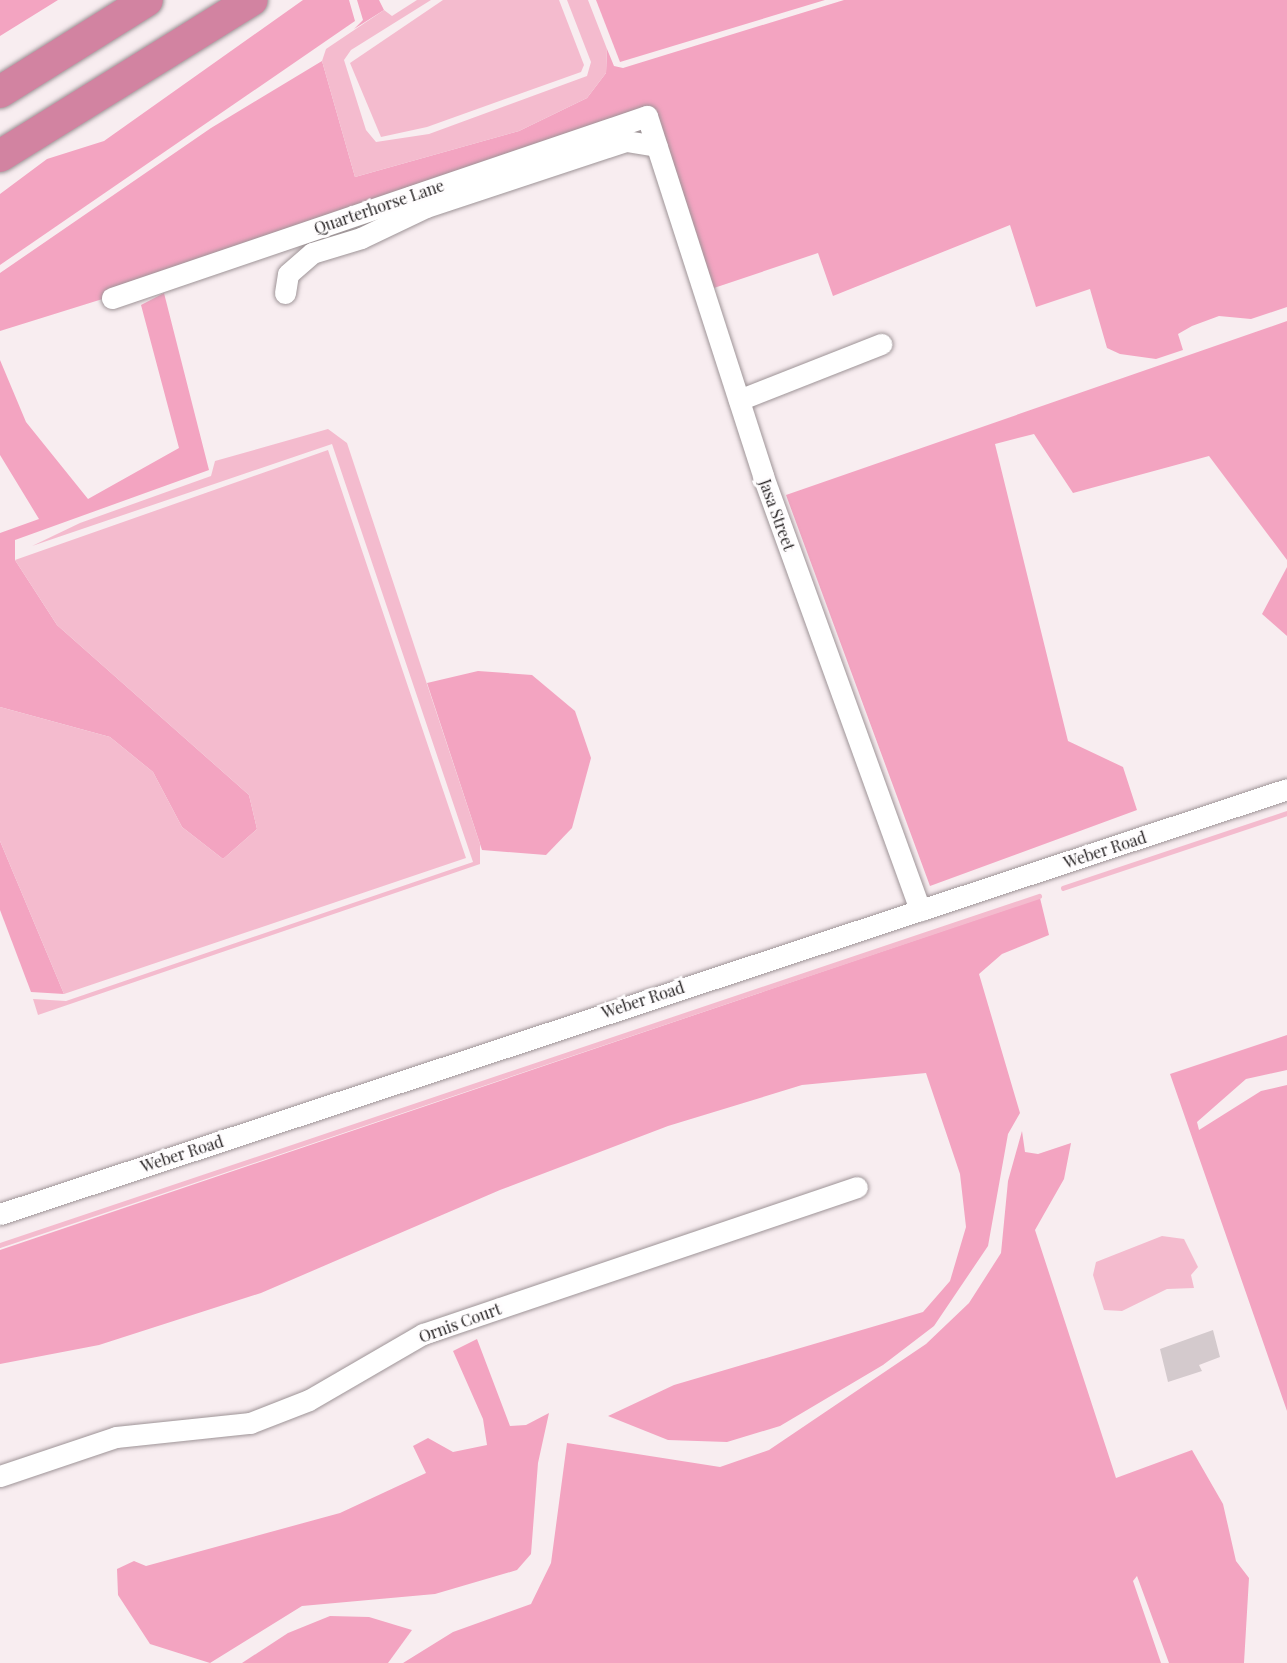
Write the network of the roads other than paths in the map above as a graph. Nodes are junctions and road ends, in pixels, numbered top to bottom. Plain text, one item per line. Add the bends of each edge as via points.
1 (147, 0) edge
2 (252, 0) edge
3 (0, 92) edge
4 (647, 116) joint
5 (657, 146) junction
6 (0, 156) edge
7 (285, 293) dead end
8 (112, 298) dead end
9 (881, 344) dead end
10 (738, 400) junction
11 (1287, 789) edge
12 (920, 910) junction
13 (856, 1187) dead end
14 (0, 1214) edge
15 (0, 1476) edge

1 - 3 highway
2 - 6 highway
4 - 5 street, Jasa Street
4 - 8 street, Quarterhorse Lane
5 - 7 street via 626,141 426,207 361,238 312,253 288,274
5 - 10 street, Jasa Street
9 - 10 street
10 - 12 street, Jasa Street
11 - 12 street, Weber Road
12 - 14 street, Weber Road
13 - 15 street, Ornis Court via 423,1334 309,1400 250,1424 116,1437

